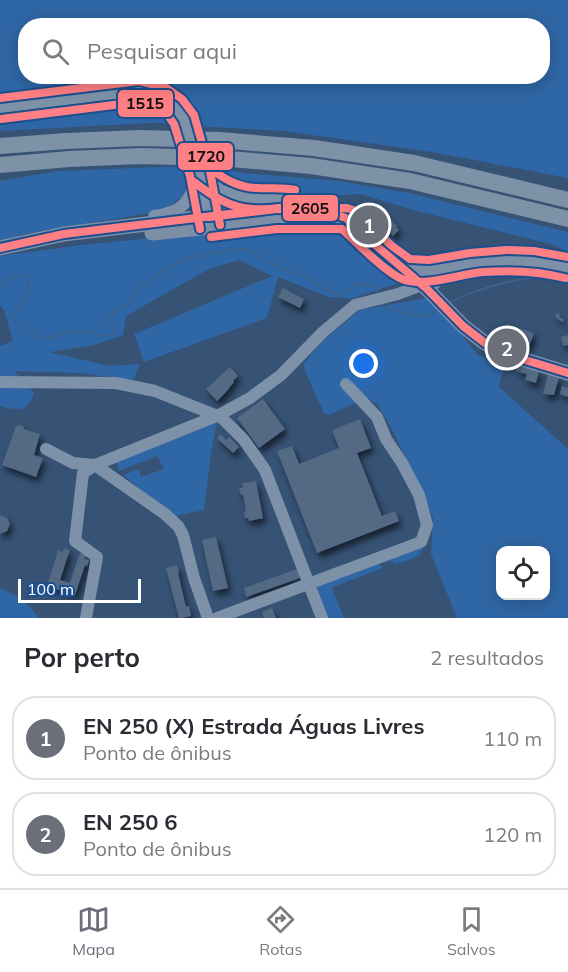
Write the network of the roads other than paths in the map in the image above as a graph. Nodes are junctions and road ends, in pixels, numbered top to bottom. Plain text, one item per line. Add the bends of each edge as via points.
1 (0, 109) edge
2 (0, 146) edge
3 (0, 165) edge
4 (200, 174) junction
5 (568, 200) edge
6 (346, 218) junction
7 (568, 219) edge
8 (209, 222) junction
9 (63, 234) junction
10 (6, 247) edge
11 (518, 261) junction
12 (568, 268) edge
13 (404, 269) junction
14 (432, 269) junction
15 (427, 289) junction
16 (568, 373) edge
17 (0, 382) edge
18 (346, 384) dead end
19 (219, 415) junction
20 (45, 449) dead end
21 (95, 465) junction
22 (309, 584) junction
23 (86, 618) edge
24 (208, 618) edge
25 (217, 618) edge
26 (322, 618) edge

1 - 4 street via 139,91 160,96 184,119
2 - 5 highway via 140,138 314,148 414,163
3 - 7 highway via 140,156 311,166 410,182
4 - 6 street via 235,196 282,198 325,206
4 - 8 street
4 - 9 street via 181,208 168,214
6 - 8 main road via 303,207
6 - 13 main road
8 - 9 main road
8 - 10 main road
9 - 10 main road
11 - 12 street
11 - 14 main road
11 - 15 street via 442,278
13 - 14 main road
13 - 15 main road
14 - 15 main road
15 - 16 main road via 478,337 502,353
15 - 19 street via 356,304 281,375
17 - 19 street via 116,383 155,391
18 - 22 street via 377,417 419,495 427,525 421,542
19 - 21 street
19 - 22 street via 244,440 265,470
20 - 21 street via 73,463
21 - 23 street via 82,473 75,541 97,557
21 - 24 street via 178,526
22 - 25 street
22 - 26 street

